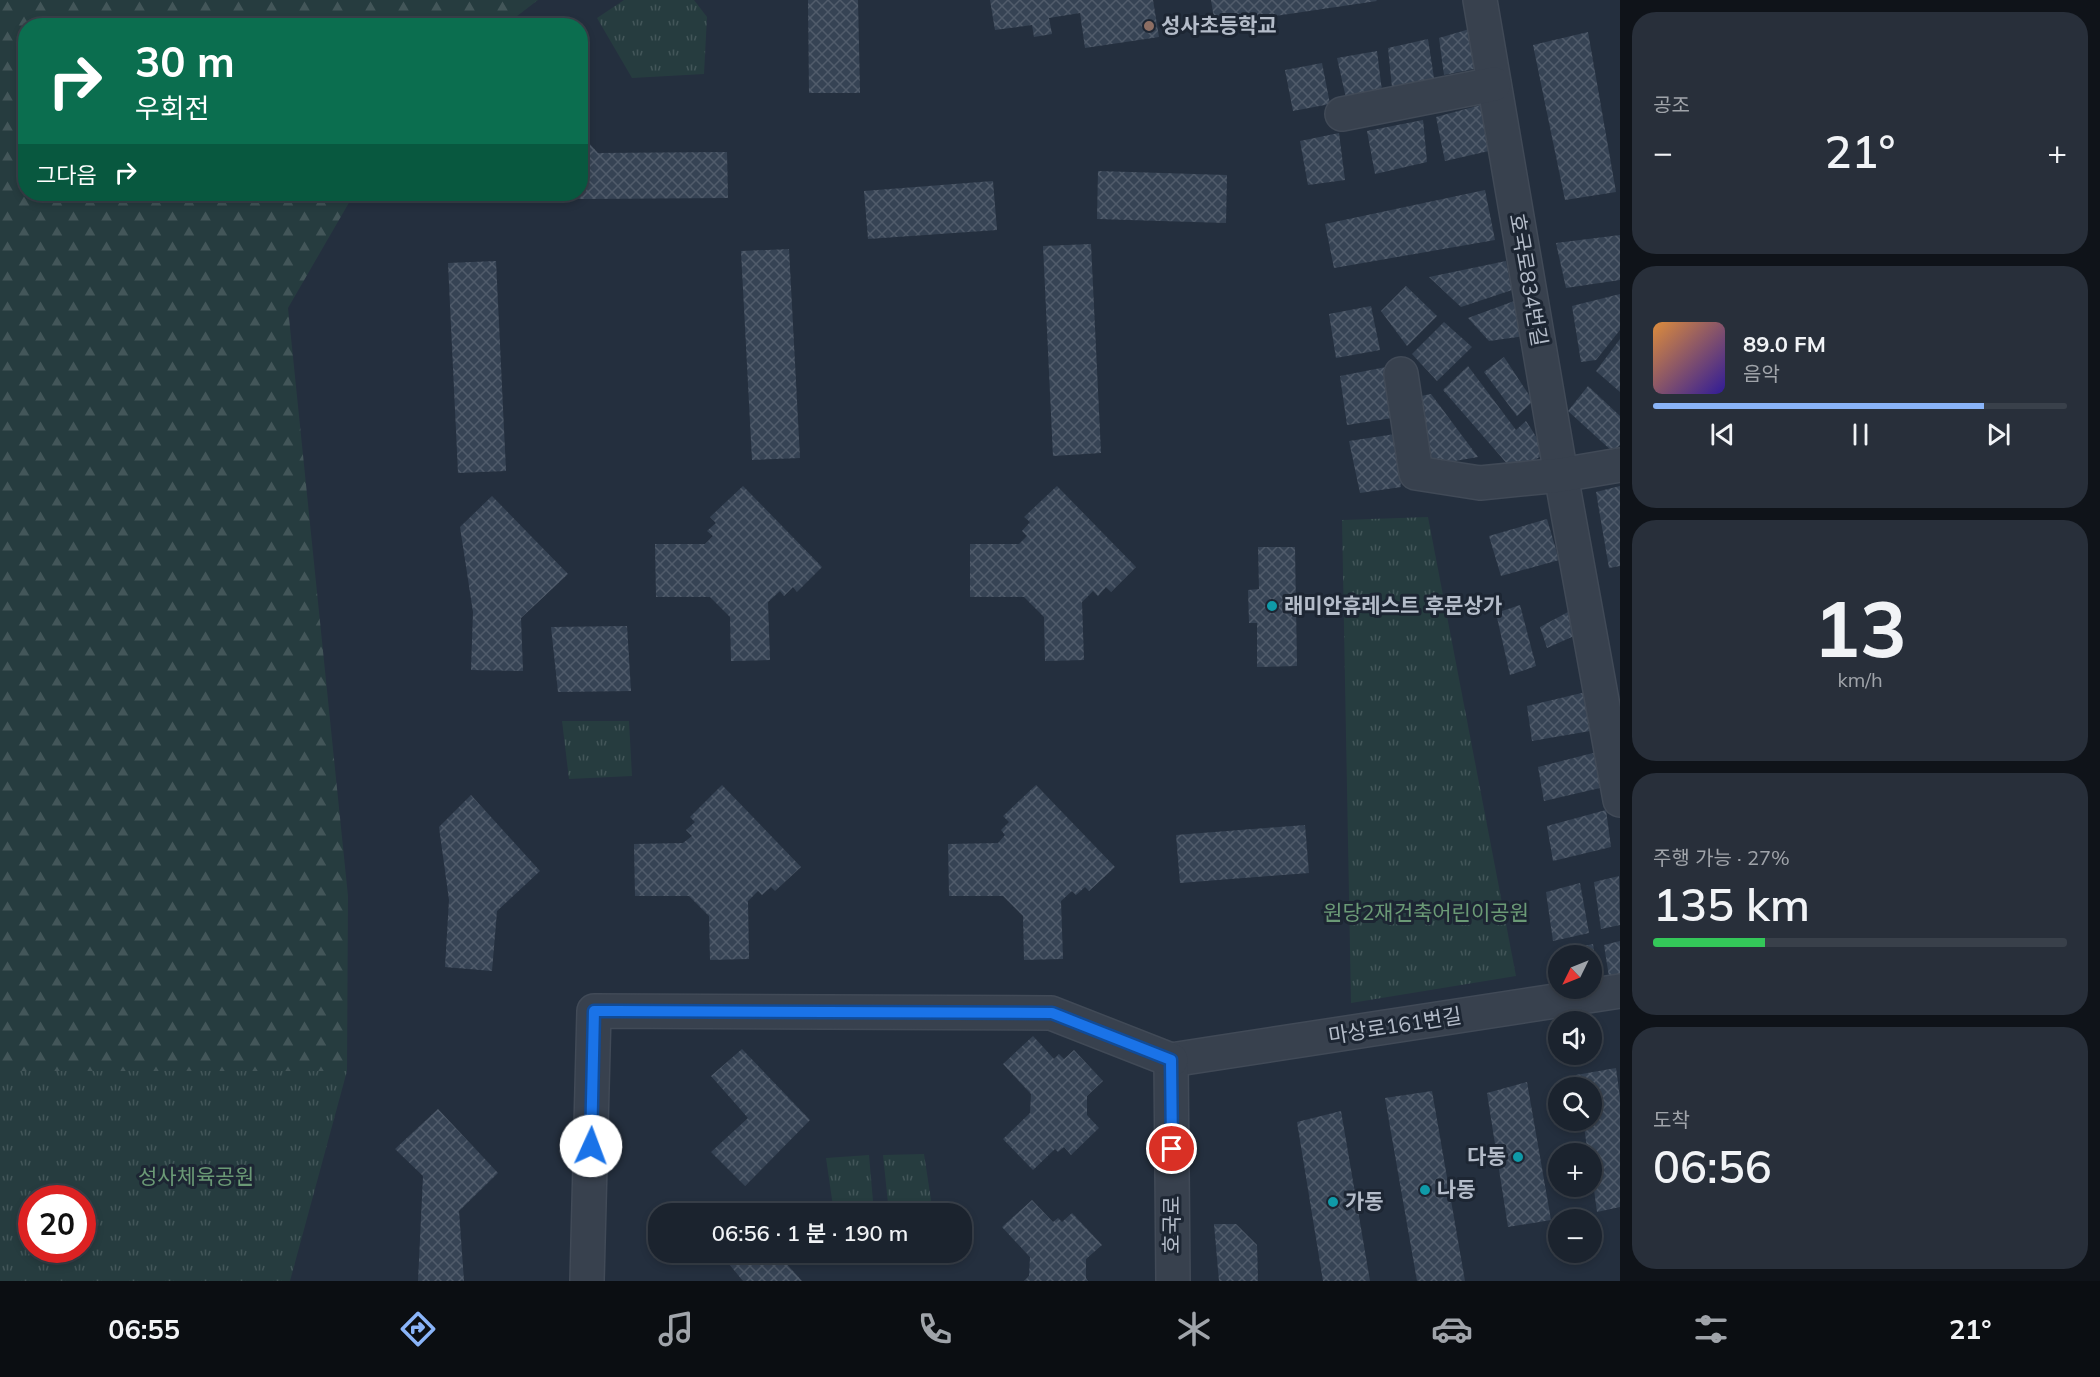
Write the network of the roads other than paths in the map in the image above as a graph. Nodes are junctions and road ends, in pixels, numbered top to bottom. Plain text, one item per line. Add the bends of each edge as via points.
1 (1480, 0) edge
2 (1494, 84) junction
3 (1342, 114) dead end
4 (1401, 374) dead end
5 (1620, 465) edge
6 (1561, 475) junction
7 (1620, 800) edge
8 (1620, 992) edge
9 (1171, 1060) junction
10 (587, 1281) edge
11 (1173, 1281) edge

1 - 2 street, 호국로834번길
2 - 3 street
2 - 6 street, 호국로834번길
4 - 6 street via 1416,473 1480,483
5 - 6 street
6 - 7 street, 호국로834번길
8 - 9 street, 마상로161번길
9 - 10 street via 1052,1013 594,1011
9 - 11 street, 호국로

